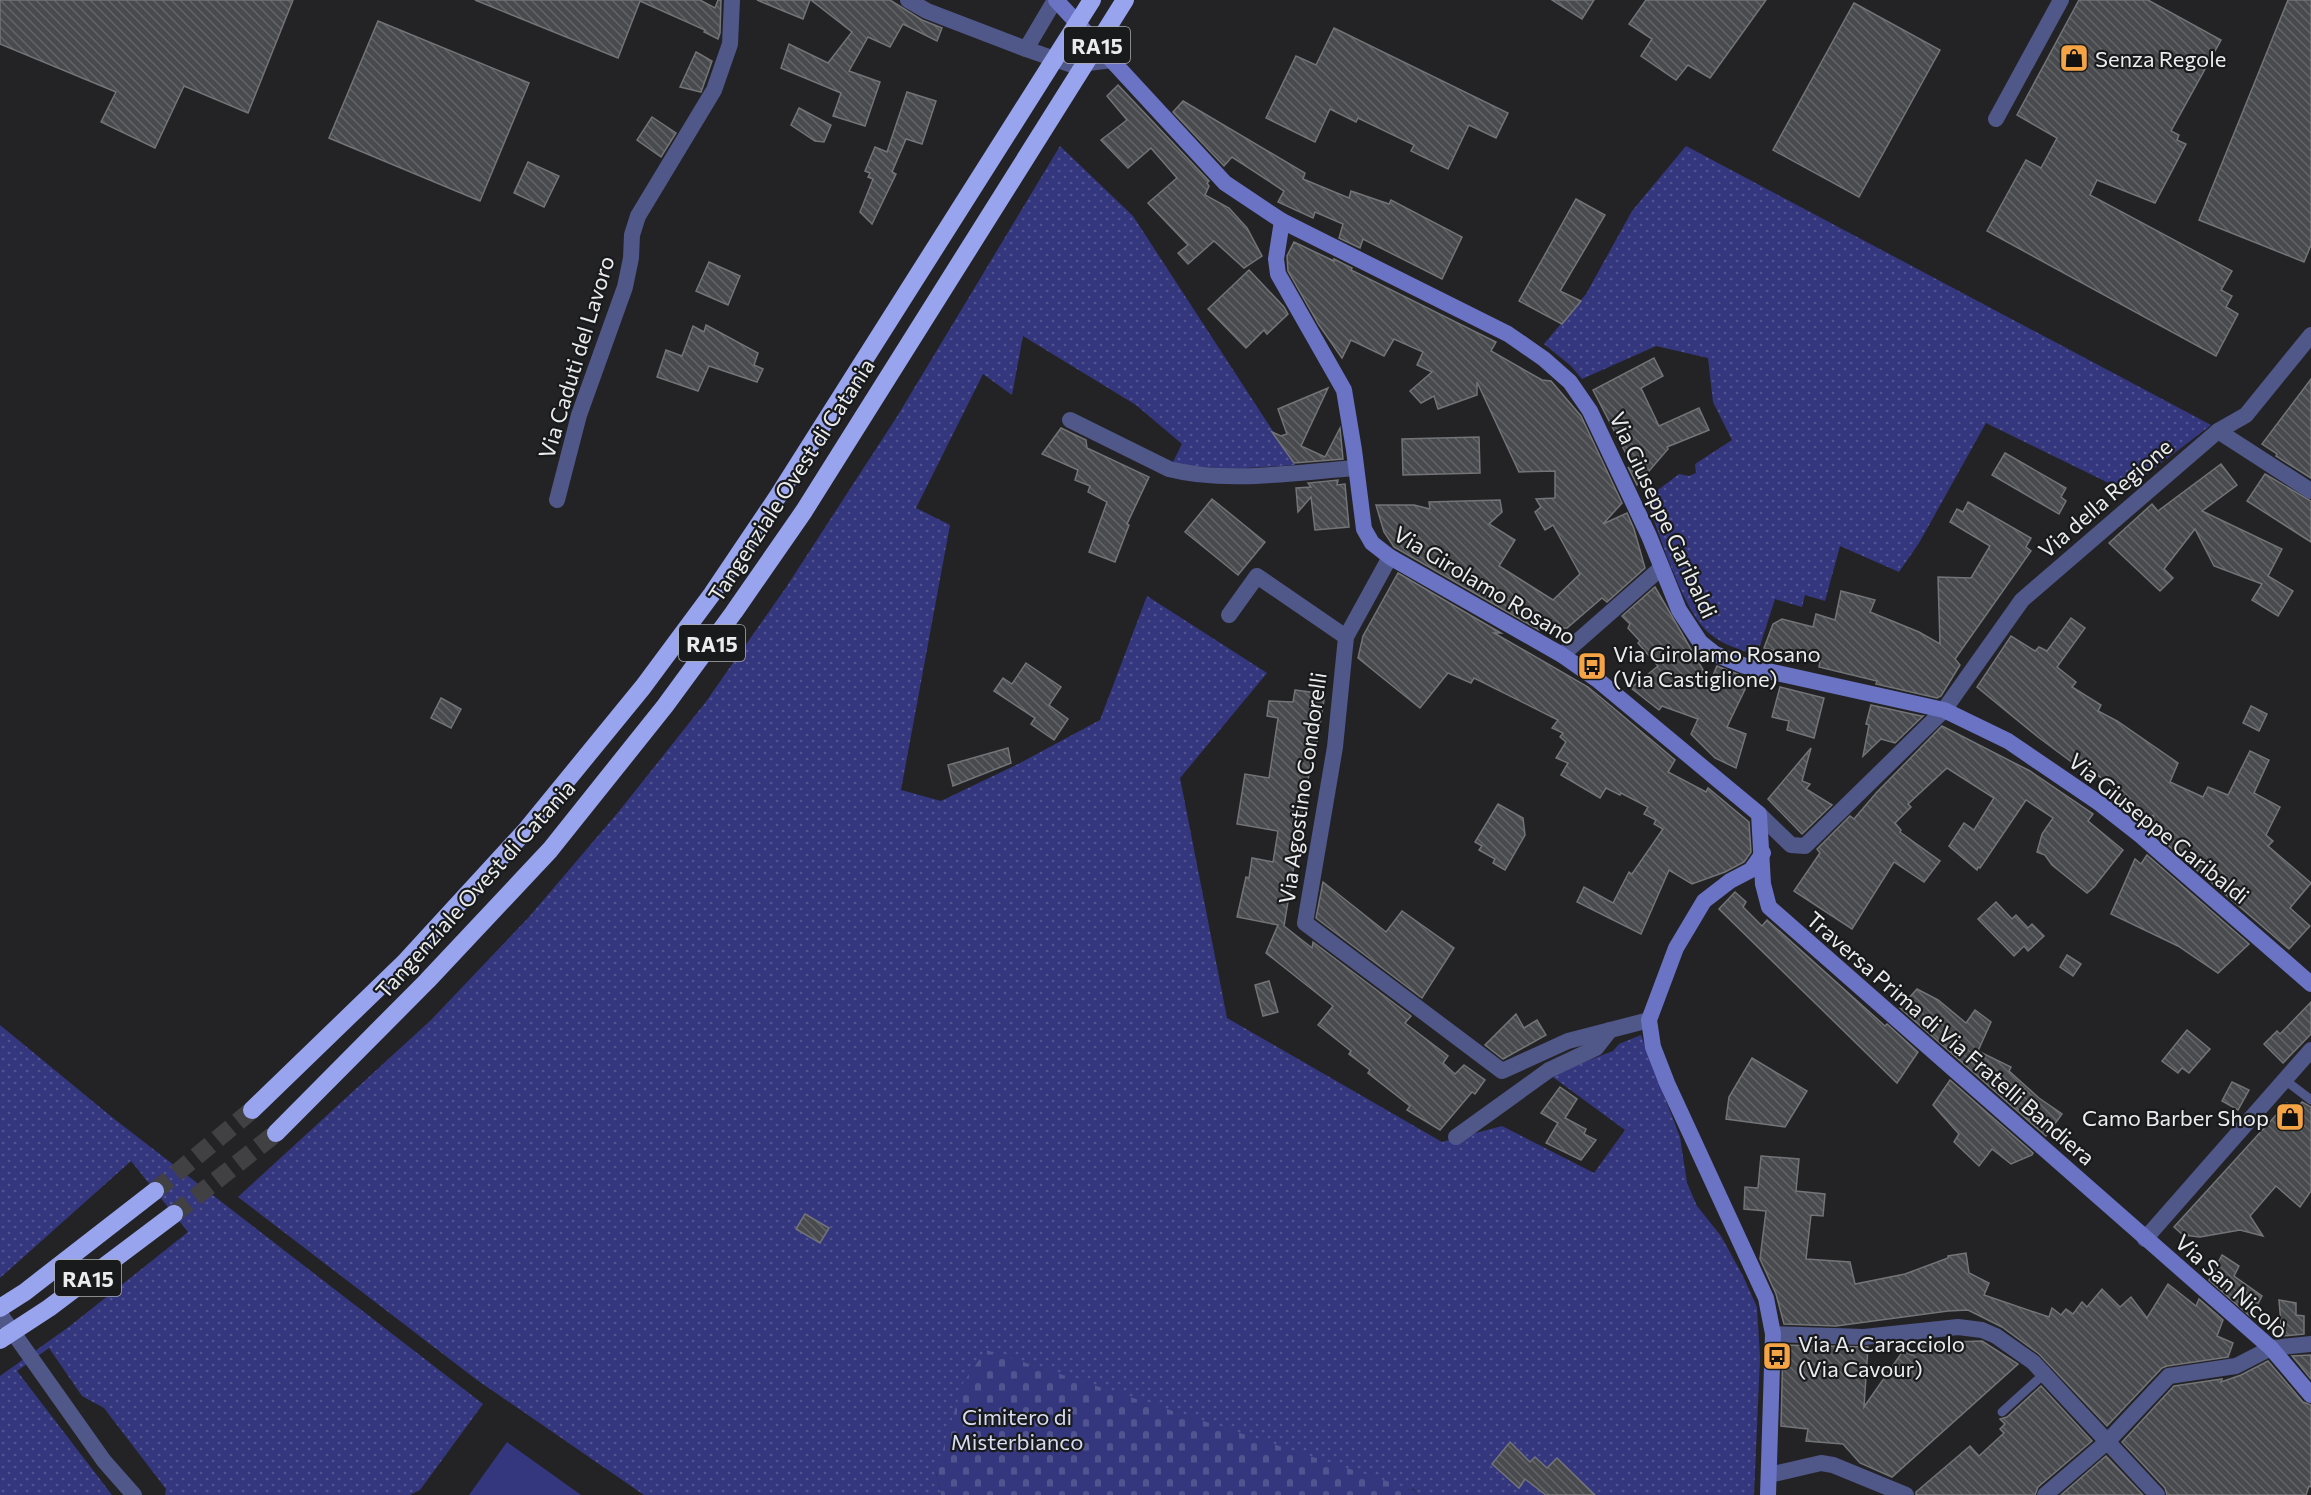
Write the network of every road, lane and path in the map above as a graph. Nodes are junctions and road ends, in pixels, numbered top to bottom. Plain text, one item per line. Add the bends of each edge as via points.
1 (732, 0) edge
2 (908, 0) edge
3 (1055, 0) edge
4 (1092, 0) edge
5 (1125, 0) edge
6 (2061, 0) edge
7 (1026, 49) junction
8 (1112, 60) junction
9 (1996, 119) dead end
10 (1282, 221) junction
11 (2311, 335) edge
12 (1071, 420) dead end
13 (2218, 431) junction
14 (1356, 468) junction
15 (2311, 491) edge
16 (556, 500) dead end
17 (1389, 557) junction
18 (1661, 568) junction
19 (1229, 615) dead end
20 (1346, 637) junction
21 (1562, 655) junction
22 (1944, 710) junction
23 (1759, 814) junction
24 (1791, 845) joint
25 (1763, 853) junction
26 (2311, 984) edge
27 (1649, 1020) junction
28 (1610, 1030) junction
29 (2311, 1050) edge
30 (2285, 1080) junction
31 (2311, 1101) edge
32 (252, 1110) tunnel mouth
33 (276, 1133) tunnel mouth
34 (1456, 1137) dead end
35 (155, 1191) tunnel mouth
36 (174, 1214) tunnel mouth
37 (2145, 1239) junction
38 (0, 1308) edge
39 (0, 1314) edge
40 (1773, 1334) junction
41 (0, 1340) edge
42 (2311, 1344) edge
43 (2271, 1348) junction
44 (2044, 1374) junction
45 (2311, 1395) edge
46 (2002, 1412) dead end
47 (2108, 1441) junction
48 (1769, 1475) junction
49 (134, 1495) edge
50 (1768, 1495) edge
51 (1906, 1495) edge
52 (2045, 1495) edge
53 (2157, 1495) edge

1 - 16 street, Via Caduti del Lavoro via 730,44 714,90 638,216 625,287 579,415
2 - 7 street
3 - 7 street
3 - 8 main road, Via Giuseppe Garibaldi
4 - 32 highway, Tangenziale Ovest di Catania / RA15 via 778,496 643,687 527,830 419,947
5 - 33 highway, Tangenziale Ovest di Catania / RA15 via 804,511 665,706 550,849 427,981
6 - 9 street
7 - 8 street via 1072,65
8 - 10 main road, Via Giuseppe Garibaldi via 1225,183
10 - 14 main road, Via Girolamo Rosano via 1276,259 1278,274 1344,390
10 - 18 main road, Via Giuseppe Garibaldi via 1508,334 1570,382 1590,411
11 - 13 street, Via della Regione via 2246,415
12 - 14 street via 1181,472 1234,476
13 - 15 street
13 - 22 street, Via della Regione via 2022,600
14 - 17 main road, Via Girolamo Rosano via 1364,529 1372,543
17 - 20 street, Via Agostino Condorelli
17 - 21 main road, Via Girolamo Rosano
18 - 21 street
18 - 22 main road, Via Giuseppe Garibaldi via 1679,610 1700,642 1715,654 1745,666
19 - 20 street via 1257,576
20 - 28 street, Via Agostino Condorelli via 1335,747 1305,923 1502,1071 1568,1041
21 - 23 main road, Via Girolamo Rosano via 1599,681
22 - 24 street, Via della Regione via 1805,846
22 - 26 main road, Via Giuseppe Garibaldi via 2008,741 2098,803
23 - 24 street, Via Girolamo Rosano
23 - 25 main road
25 - 27 main road via 1751,870 1704,901 1676,948
25 - 37 main road, Traversa Prima di Via Fratelli Bandiera via 1763,884 1769,907
27 - 28 street, Via Agostino Condorelli
27 - 40 main road via 1653,1047 1667,1083 1766,1298
28 - 34 street via 1596,1048 1549,1070
29 - 30 street
30 - 31 lane
30 - 37 street
35 - 38 highway, RA15
36 - 41 highway, RA15
37 - 43 main road, Via San Nicolò
39 - 49 street via 104,1461
40 - 44 street via 1864,1337 1958,1327 1982,1330 1996,1336
40 - 48 main road
42 - 43 street
43 - 45 main road, Via San Nicolò
43 - 47 street via 2236,1366 2169,1376
44 - 46 lane
44 - 47 street
47 - 52 street
47 - 53 street
48 - 50 main road
48 - 51 street via 1821,1463

